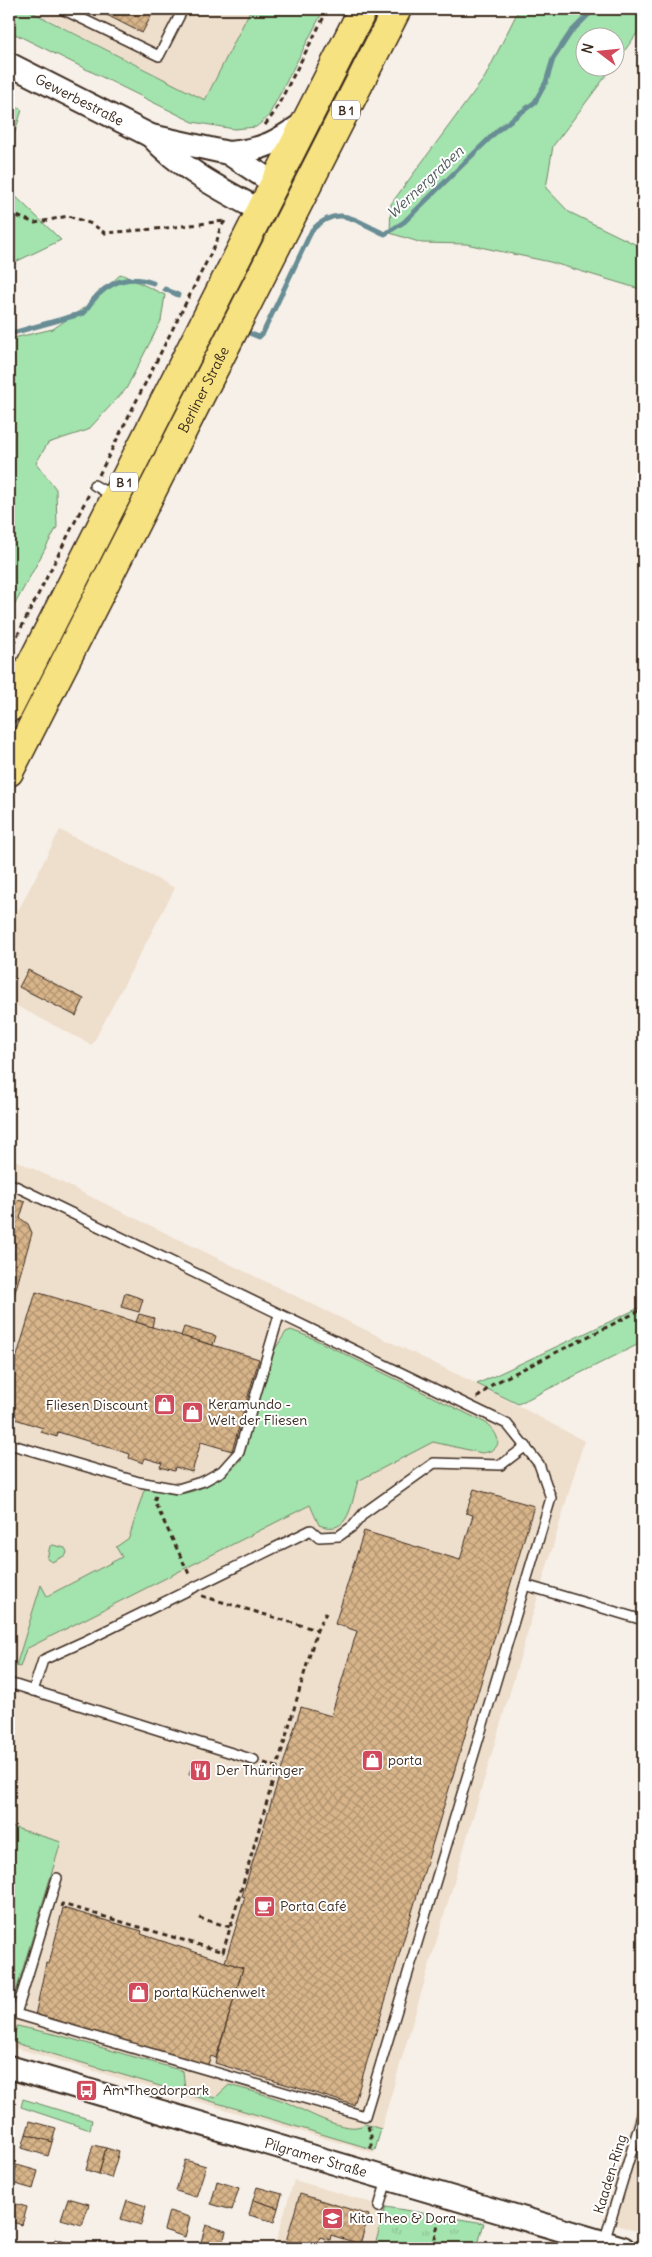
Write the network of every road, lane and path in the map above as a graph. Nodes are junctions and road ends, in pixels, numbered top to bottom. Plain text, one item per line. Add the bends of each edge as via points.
1 (62, 9) edge
2 (183, 9) edge
3 (328, 9) edge
4 (363, 9) edge
5 (397, 9) edge
6 (9, 64) edge
7 (307, 121) junction
8 (263, 128) dead end
9 (151, 136) junction
10 (228, 153) junction
11 (275, 184) junction
12 (261, 211) junction
13 (9, 213) edge
14 (105, 491) junction
15 (9, 652) edge
16 (9, 708) edge
17 (9, 772) edge
18 (9, 1184) edge
19 (643, 1309) edge
20 (279, 1315) junction
21 (472, 1407) junction
22 (9, 1444) edge
23 (526, 1446) junction
24 (524, 1584) junction
25 (326, 1613) dead end
26 (643, 1620) edge
27 (9, 1683) edge
28 (33, 1691) junction
29 (254, 1760) dead end
30 (58, 1878) dead end
31 (59, 1913) dead end
32 (199, 1918) dead end
33 (230, 1927) junction
34 (9, 2067) edge
35 (643, 2113) edge
36 (365, 2116) junction
37 (371, 2152) dead end
38 (388, 2180) junction
39 (379, 2207) dead end
40 (440, 2214) dead end
41 (614, 2245) edge
42 (433, 2248) edge

1 - 2 lane via 159,56
3 - 8 path
4 - 7 main road, B 1
5 - 17 main road, Berliner Straße / B 1
6 - 9 street, Gewerbestraße
7 - 10 street via 275,143
7 - 11 main road, B 1
9 - 10 street, Gewerbestraße
9 - 12 street, Gewerbestraße via 188,169
10 - 11 street, Gewerbestraße
11 - 12 main road, B 1
12 - 14 main road, B 1
13 - 14 path via 35,223 68,216 92,224 105,233 225,221
14 - 15 path
14 - 16 main road, B 1
18 - 20 lane
19 - 21 path via 493,1384 479,1395
20 - 21 lane
20 - 22 lane via 239,1452 222,1471 204,1481 178,1489 139,1482
21 - 23 lane via 506,1424
23 - 24 lane via 539,1464 550,1498
23 - 28 lane via 501,1465 434,1463 364,1512 353,1526 338,1536 319,1537 311,1530 43,1660
24 - 26 lane
24 - 36 lane
25 - 33 path via 317,1630
27 - 28 lane
28 - 29 lane
30 - 36 lane via 16,2014
31 - 33 path via 62,1904 223,1952
32 - 33 path
34 - 38 street, Pilgramer Straße
35 - 41 lane, Kaaden-Ring
36 - 37 path via 371,2136
38 - 39 lane
38 - 41 street, Pilgramer Straße
40 - 42 path

